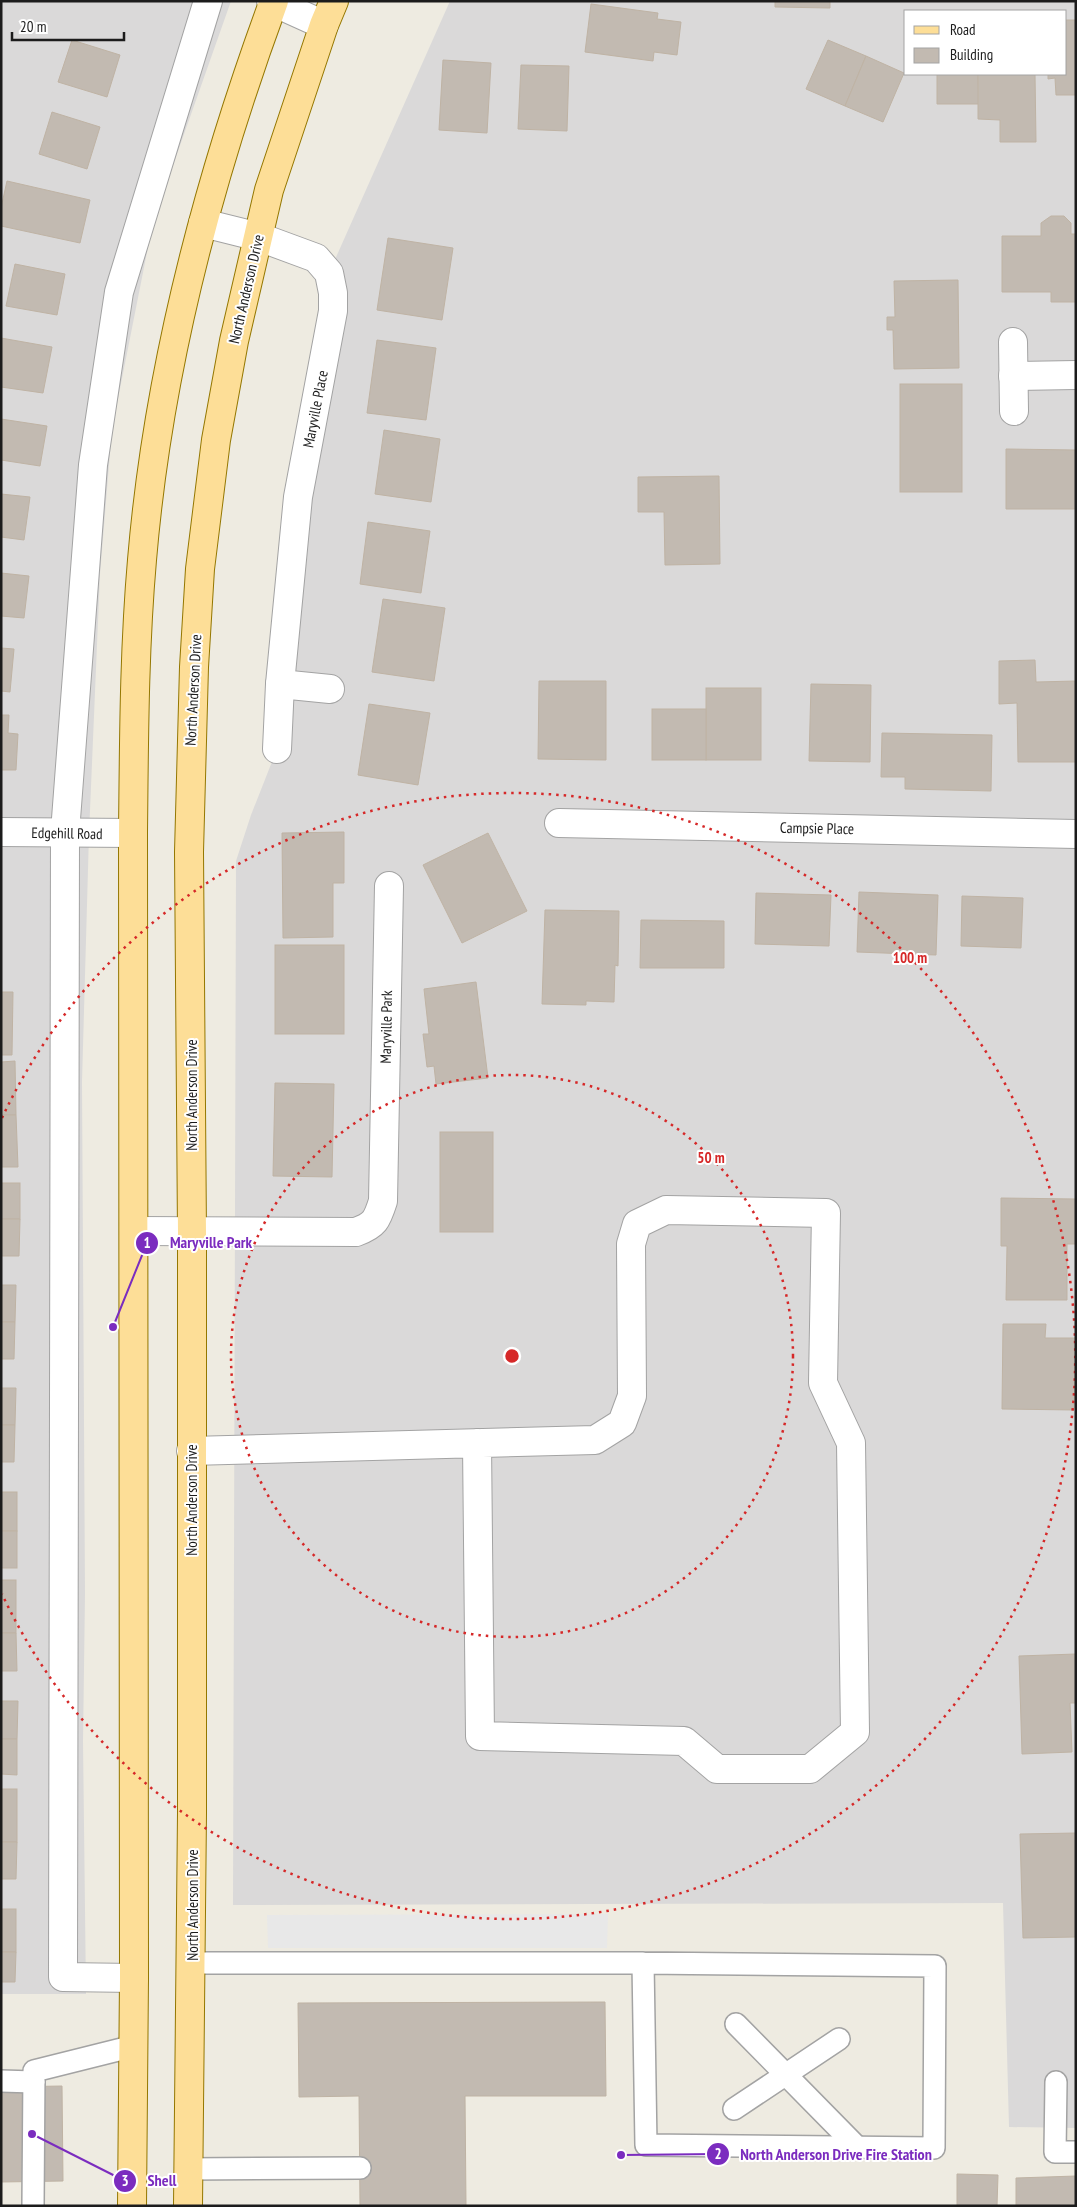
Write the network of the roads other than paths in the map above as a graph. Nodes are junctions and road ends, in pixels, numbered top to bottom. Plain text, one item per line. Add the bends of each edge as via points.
1 (208, 1) edge
2 (273, 2) edge
3 (329, 13) edge
4 (203, 223) junction
5 (259, 237) junction
6 (1013, 342) dead end
7 (1076, 375) edge
8 (1013, 376) junction
9 (1014, 410) dead end
10 (280, 684) junction
11 (330, 689) dead end
12 (277, 749) dead end
13 (559, 823) dead end
14 (1, 832) edge
15 (65, 832) junction
16 (133, 833) junction
17 (1076, 834) edge
18 (389, 886) dead end
19 (134, 1231) junction
20 (192, 1233) junction
21 (477, 1444) junction
22 (191, 1451) junction
23 (191, 1963) junction
24 (643, 1963) junction
25 (134, 1978) junction
26 (736, 2024) dead end
27 (839, 2038) dead end
28 (134, 2046) junction
29 (786, 2074) junction
30 (1, 2081) edge
31 (34, 2082) junction
32 (1056, 2082) dead end
33 (734, 2109) dead end
34 (857, 2147) junction
35 (1076, 2152) edge
36 (360, 2168) dead end
37 (188, 2169) junction
38 (33, 2206) edge
39 (132, 2206) edge
40 (188, 2206) edge

1 - 15 street via 119,292 92,465
2 - 3 street
2 - 4 main road via 234,111
3 - 5 main road, North Anderson Drive via 268,190
4 - 5 street, Maryville Place
4 - 16 main road via 170,363 149,493 135,679
5 - 10 street, Maryville Place via 316,258 329,273 333,293 333,311 298,497
5 - 20 main road, North Anderson Drive via 216,440 200,570 190,809
6 - 8 street
7 - 8 street
8 - 9 street
10 - 11 street
10 - 12 street, Maryville Place
13 - 17 street, Campsie Place
14 - 15 street, Edgehill Road
15 - 16 street, Edgehill Road
15 - 25 street via 63,1977
16 - 19 main road
18 - 20 street, Maryville Park via 383,1201 378,1218 369,1227 356,1232
19 - 20 street, Maryville Park
19 - 25 main road
20 - 22 main road, North Anderson Drive
21 - 21 street via 595,1440 622,1423 632,1396 631,1244 637,1224 666,1210 826,1214 823,1383 851,1442 856,1732 810,1769 718,1769 684,1741 480,1736
21 - 22 street
22 - 23 main road, North Anderson Drive
23 - 24 lane
23 - 37 main road, North Anderson Drive
24 - 34 lane via 646,2145
24 - 34 lane via 935,1966 934,2148
25 - 28 main road
26 - 29 lane
27 - 29 lane
28 - 31 lane via 34,2071
28 - 39 main road
29 - 33 lane
29 - 34 lane
30 - 31 lane
31 - 38 lane
32 - 35 lane via 1055,2152
36 - 37 lane
37 - 40 main road, North Anderson Drive

